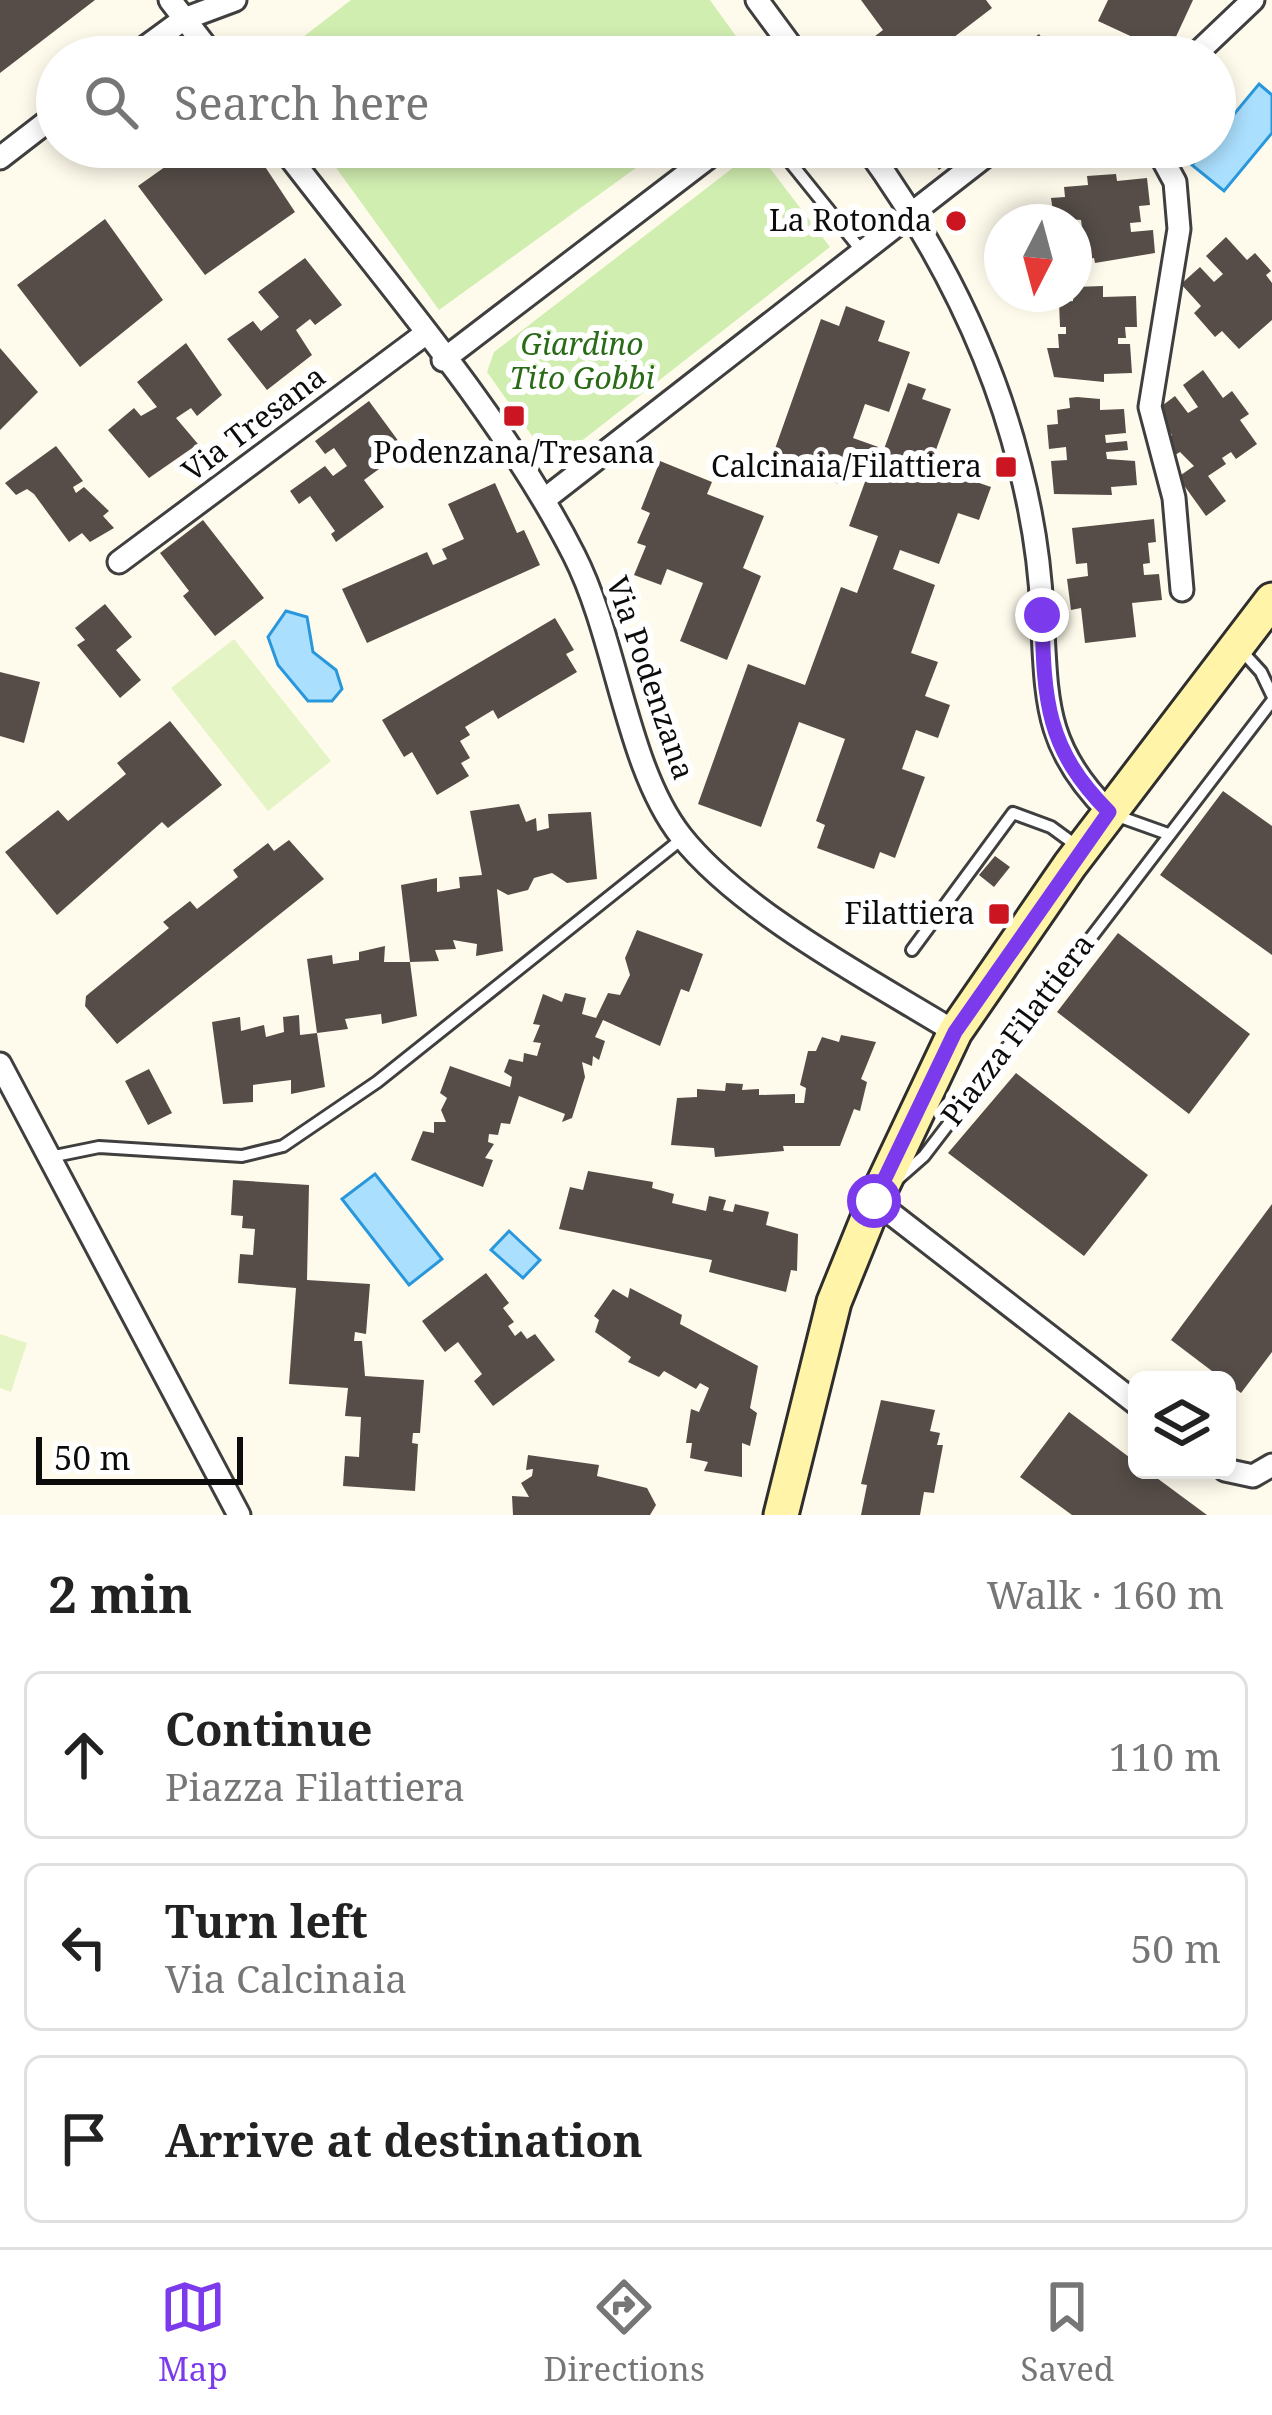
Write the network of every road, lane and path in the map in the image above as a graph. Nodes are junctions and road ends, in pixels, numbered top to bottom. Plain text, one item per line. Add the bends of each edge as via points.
1 (170, 0) edge
2 (235, 0) edge
3 (757, 0) edge
4 (1253, 0) edge
5 (188, 10) edge
6 (157, 36) edge
7 (784, 36) edge
8 (1215, 36) edge
9 (36, 131) edge
10 (0, 158) edge
11 (298, 168) edge
12 (694, 168) edge
13 (795, 168) edge
14 (881, 168) edge
15 (969, 168) edge
16 (1167, 168) edge
17 (912, 210) junction
18 (862, 250) junction
19 (425, 334) junction
20 (443, 360) junction
21 (544, 500) junction
22 (119, 562) dead end
23 (1182, 590) dead end
24 (1272, 600) edge
25 (1237, 646) junction
26 (1272, 698) edge
27 (1109, 812) junction
28 (1168, 834) junction
29 (682, 838) junction
30 (1081, 850) junction
31 (912, 950) dead end
32 (955, 1032) junction
33 (0, 1064) edge
34 (50, 1158) junction
35 (874, 1201) junction
36 (1128, 1397) edge
37 (1272, 1465) edge
38 (1236, 1472) edge
39 (239, 1515) edge
40 (781, 1515) edge

1 - 5 street
2 - 5 street
3 - 7 street
4 - 8 street
5 - 6 street
9 - 10 street
11 - 19 street, Via Podenzana
12 - 20 street
13 - 18 lane
14 - 17 street
15 - 17 street
16 - 23 street via 1179,229 1150,407 1174,498
17 - 18 street
17 - 27 street via 971,324 1016,450 1038,560 1052,726 1071,769
18 - 21 street
19 - 20 street, Via Podenzana
19 - 22 street, Via Tresana
20 - 21 street, Via Podenzana
21 - 29 street, Via Podenzana via 584,576 652,786
24 - 25 street, Piazza Filattiera
25 - 26 lane via 1262,672
25 - 27 street, Piazza Filattiera
26 - 28 lane, Piazza Filattiera
27 - 28 lane
27 - 30 street, Piazza Filattiera
28 - 35 lane, Piazza Filattiera via 924,1156
29 - 32 street, Via Podenzana via 780,920
29 - 34 lane via 377,1082 283,1146 242,1156 98,1147
30 - 31 lane via 1013,813
30 - 32 street, Piazza Filattiera
32 - 35 street, Piazza Filattiera
33 - 34 street
34 - 39 street
35 - 36 street
35 - 40 street via 818,1354
37 - 38 street via 1253,1476

